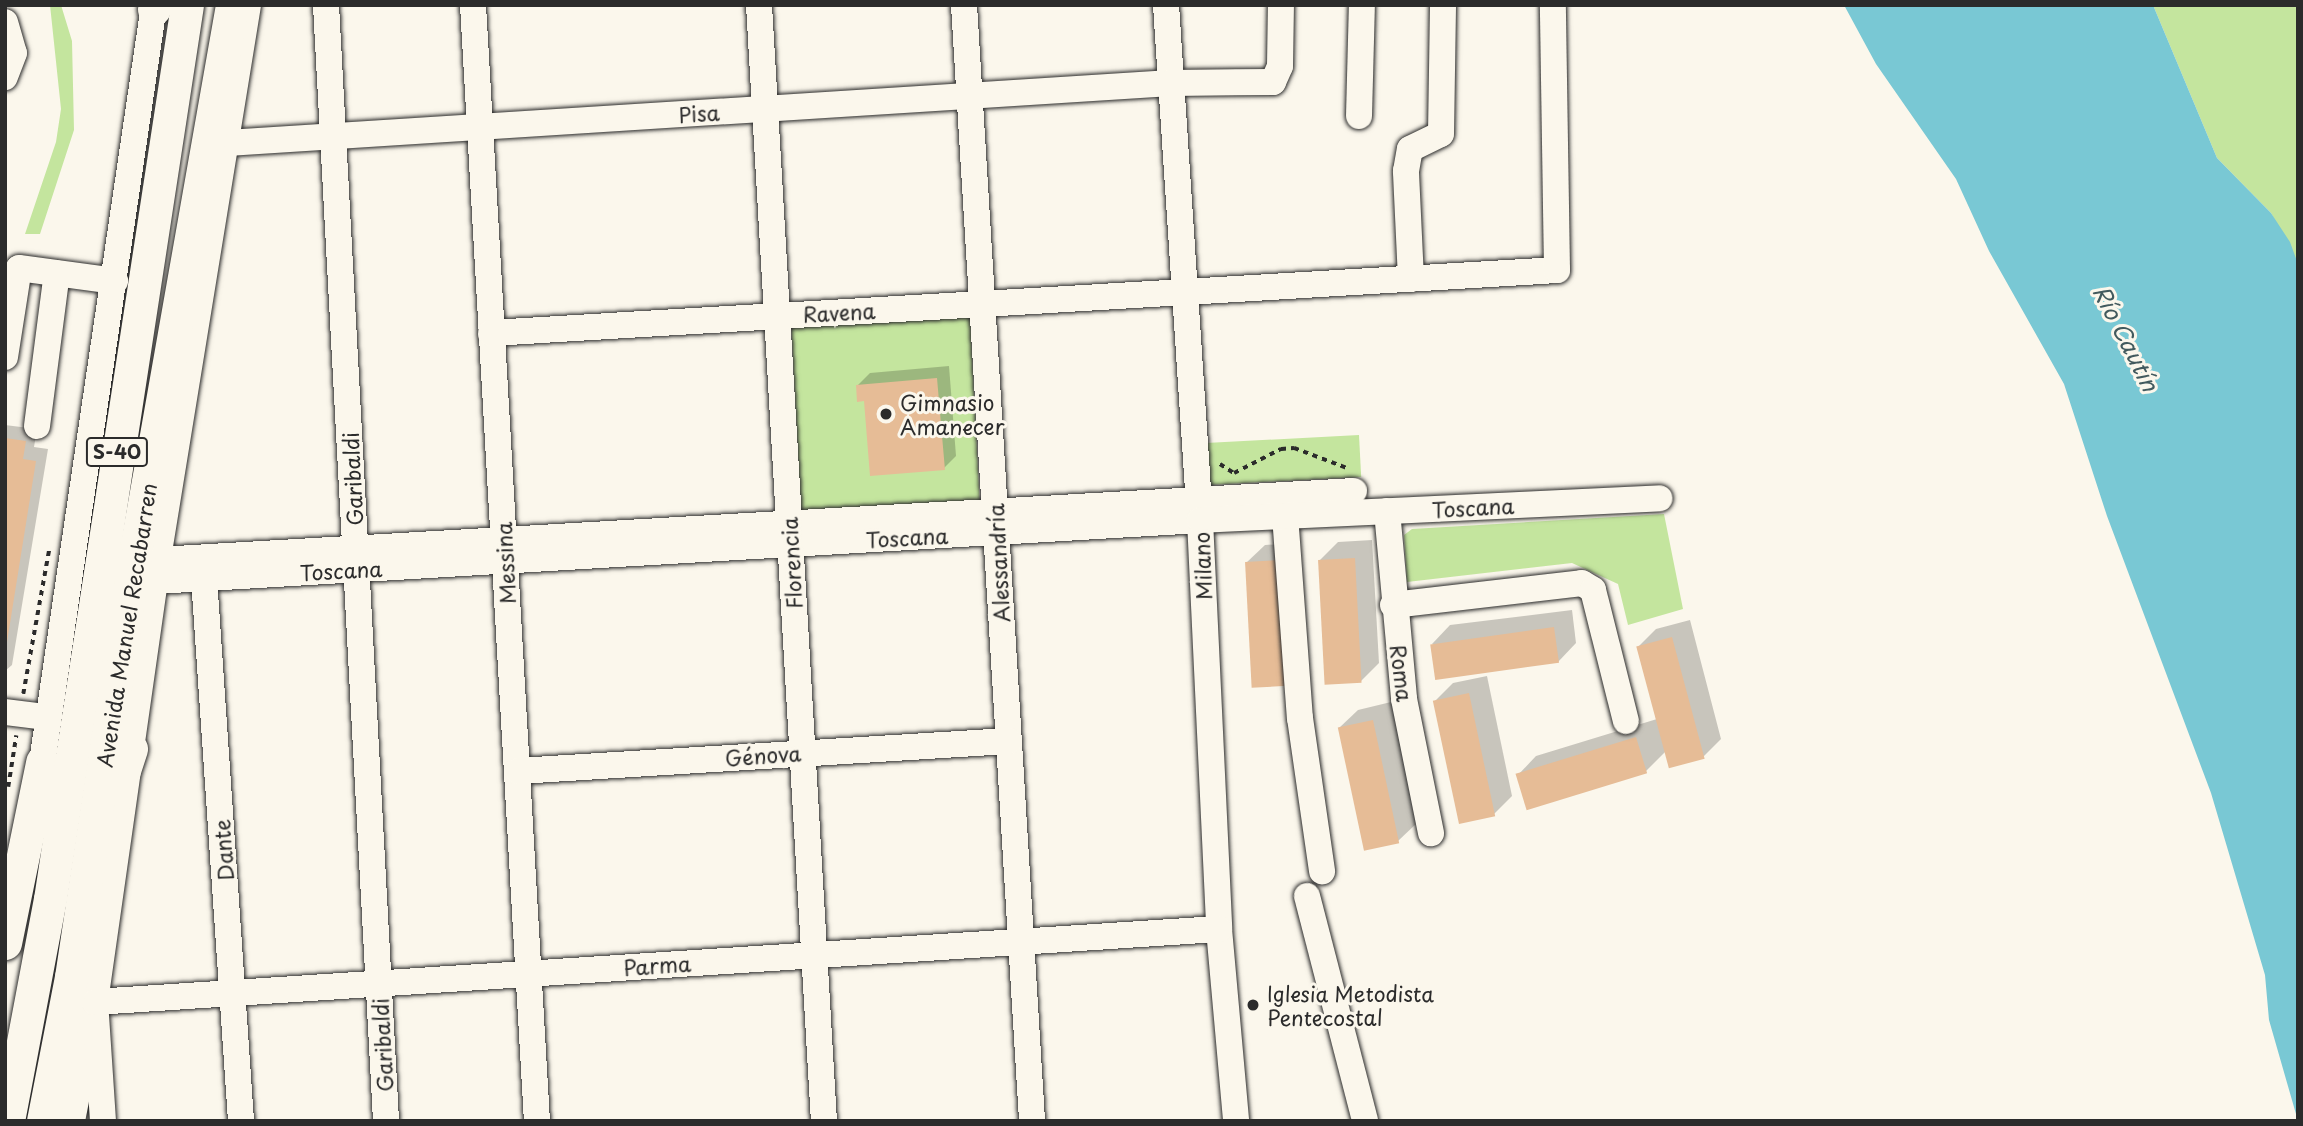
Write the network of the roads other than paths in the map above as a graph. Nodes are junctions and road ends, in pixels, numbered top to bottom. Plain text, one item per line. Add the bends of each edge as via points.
1 (187, 5) edge
2 (232, 5) edge
3 (248, 5) edge
4 (326, 5) edge
5 (473, 5) edge
6 (759, 5) edge
7 (964, 5) edge
8 (1166, 5) edge
9 (1281, 5) edge
10 (1362, 5) edge
11 (1443, 5) edge
12 (1553, 5) edge
13 (149, 6) edge
14 (5, 22) edge
15 (10, 65) edge
16 (1171, 83) junction
17 (970, 96) junction
18 (765, 109) junction
19 (1359, 116) dead end
20 (480, 127) junction
21 (333, 137) junction
22 (227, 144) junction
23 (12, 272) edge
24 (57, 273) junction
25 (1411, 279) junction
26 (115, 281) junction
27 (1187, 294) junction
28 (982, 305) junction
29 (777, 316) junction
30 (491, 333) junction
31 (5, 357) edge
32 (37, 426) dead end
33 (1353, 484) road end
34 (1659, 498) dead end
35 (1200, 510) junction
36 (1387, 511) junction
37 (1285, 516) junction
38 (996, 522) junction
39 (790, 534) junction
40 (504, 551) junction
41 (356, 559) junction
42 (157, 571) junction
43 (204, 578) junction
44 (1393, 606) junction
45 (5, 712) edge
46 (46, 717) junction
47 (1626, 721) dead end
48 (1009, 741) junction
49 (131, 749) junction
50 (802, 752) junction
51 (42, 762) junction
52 (518, 771) junction
53 (1432, 833) dead end
54 (1322, 872) dead end
55 (84, 890) junction
56 (1307, 895) dead end
57 (50, 899) junction
58 (1219, 929) junction
59 (1021, 942) junction
60 (5, 943) edge
61 (814, 955) junction
62 (528, 973) junction
63 (379, 982) junction
64 (233, 992) junction
65 (95, 1002) junction
66 (1233, 1076) junction
67 (10, 1080) edge
68 (8, 1121) edge
69 (31, 1121) edge
70 (43, 1121) edge
71 (72, 1121) edge
72 (103, 1121) edge
73 (241, 1121) edge
74 (386, 1121) edge
75 (537, 1121) edge
76 (824, 1121) edge
77 (1032, 1121) edge
78 (1236, 1121) edge
79 (1255, 1121) edge
80 (1365, 1121) edge

1 - 57 main road, Avenida Manuel Recabarren / S-40
2 - 55 main road, Avenida Manuel Recabarren / S-40 via 137,543
3 - 22 street, Avenida Manuel Recabarren
4 - 21 street, Garibaldi
5 - 20 street, Messina
6 - 18 street, Florencia
7 - 17 street, Alessandría
8 - 16 street, Milano
9 - 16 street, Pisa via 1280,66 1273,82
10 - 19 street
11 - 25 street via 1441,134 1410,149 1406,171
12 - 25 street, Ravena via 1556,270
13 - 26 street
14 - 15 street
16 - 17 street, Pisa
16 - 27 street, Milano
17 - 18 street, Pisa
17 - 28 street, Alessandría
18 - 20 street, Pisa
18 - 29 street, Florencia
20 - 21 street, Pisa
20 - 30 street, Messina
21 - 22 street, Pisa
21 - 41 street, Garibaldi
22 - 42 street, Avenida Manuel Recabarren
23 - 24 street
23 - 31 street
24 - 26 street
24 - 32 street
25 - 27 street, Ravena
26 - 46 street
27 - 28 street, Ravena
27 - 35 street, Milano
28 - 29 street, Ravena
28 - 38 street, Alessandría
29 - 30 street, Ravena
29 - 39 street, Florencia
30 - 40 street, Messina
33 - 35 street, Toscana
34 - 36 street, Toscana
35 - 37 street, Toscana
35 - 38 street, Toscana
35 - 58 street, Milano
36 - 37 street, Toscana
36 - 44 street, Roma
37 - 54 street via 1300,718
38 - 39 street, Toscana
38 - 48 street, Alessandría
39 - 40 street, Toscana
39 - 50 street, Florencia
40 - 41 street, Toscana
40 - 52 street, Messina
41 - 42 street, Toscana
41 - 43 street, Toscana
41 - 63 street, Garibaldi
42 - 43 street, Toscana
42 - 49 street, Avenida Manuel Recabarren
43 - 64 street, Dante
44 - 47 street via 1582,583 1593,590
44 - 53 street, Roma via 1415,766
45 - 46 street
46 - 51 street
48 - 50 street, Génova
48 - 59 street, Alessandría
49 - 55 main road
49 - 65 street, Avenida Manuel Recabarren
50 - 52 street, Génova
50 - 61 street, Florencia
51 - 57 main road
51 - 60 main road
52 - 62 street, Messina
55 - 70 main road, Avenida Manuel Recabarren / S-40
56 - 80 street
57 - 67 main road, Avenida Manuel Recabarren / S-40
58 - 59 street, Parma
58 - 66 street, Milano
59 - 61 street, Parma
59 - 77 street, Alessandría
61 - 62 street, Parma
61 - 76 street, Florencia
62 - 63 street, Parma
62 - 75 street, Messina
63 - 64 street, Parma
63 - 74 street, Garibaldi
64 - 65 street, Parma
64 - 73 street, Dante
65 - 71 street, Avenida Manuel Recabarren
65 - 72 street
66 - 78 street
66 - 79 street, Milano
67 - 68 main road, Avenida Manuel Recabarren / S-40
67 - 69 main road

